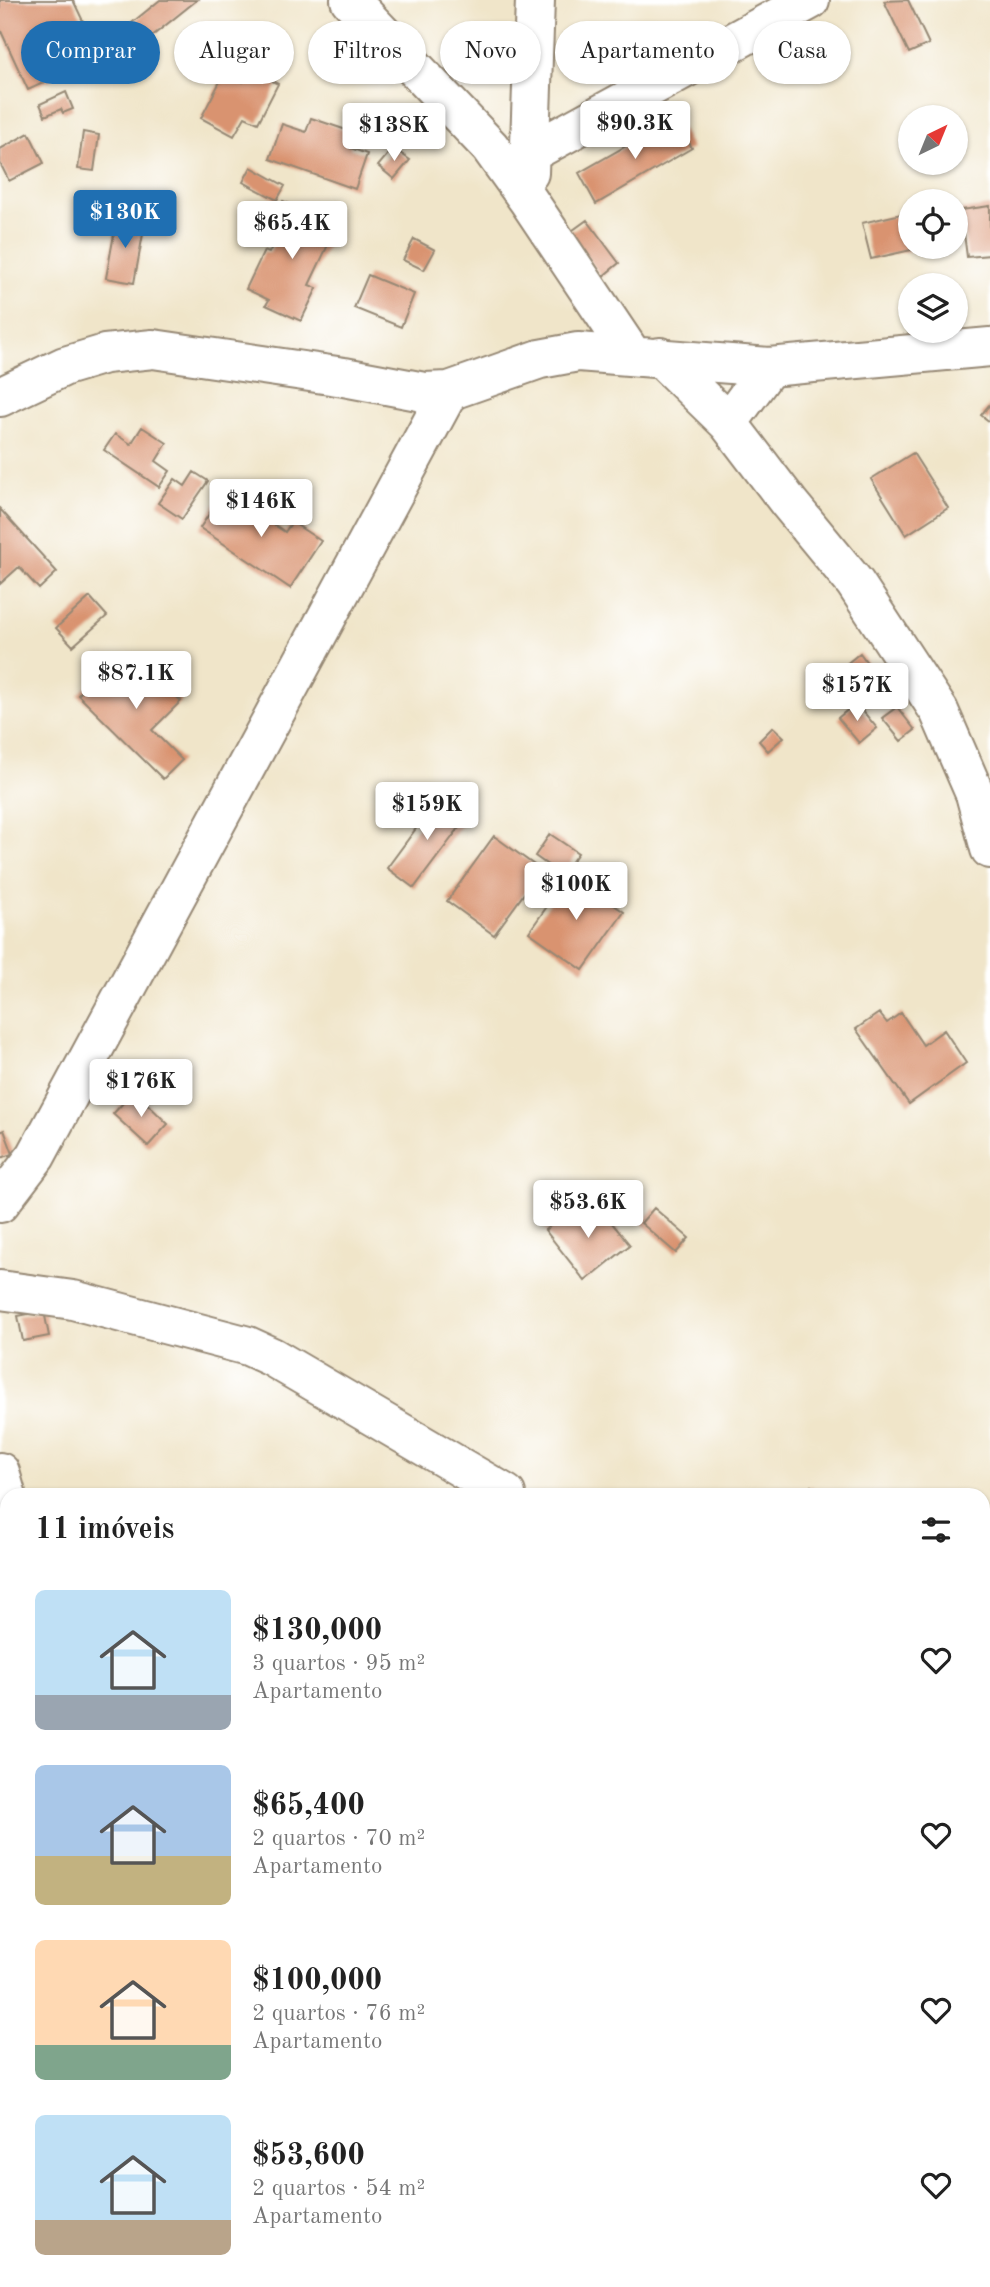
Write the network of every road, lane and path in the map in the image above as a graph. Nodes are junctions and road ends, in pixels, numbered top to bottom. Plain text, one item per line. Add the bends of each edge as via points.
1 (350, 0) edge
2 (535, 0) edge
3 (810, 0) edge
4 (530, 153) junction
5 (528, 200) junction
6 (990, 347) edge
7 (646, 356) junction
8 (769, 367) junction
9 (449, 391) junction
10 (0, 397) edge
11 (728, 423) junction
12 (990, 849) edge
13 (0, 1203) edge
14 (0, 1290) edge
15 (496, 1488) edge

1 - 5 street via 490,148
2 - 4 street
3 - 4 street
4 - 5 street
5 - 7 street
6 - 8 street
7 - 8 street
7 - 9 street via 578,352 540,359
7 - 11 street
8 - 11 street
9 - 10 street via 404,390 153,349 105,354 65,366
9 - 13 street via 36,1156
11 - 12 street via 855,583 939,711 975,794
14 - 15 street via 73,1300 248,1346

